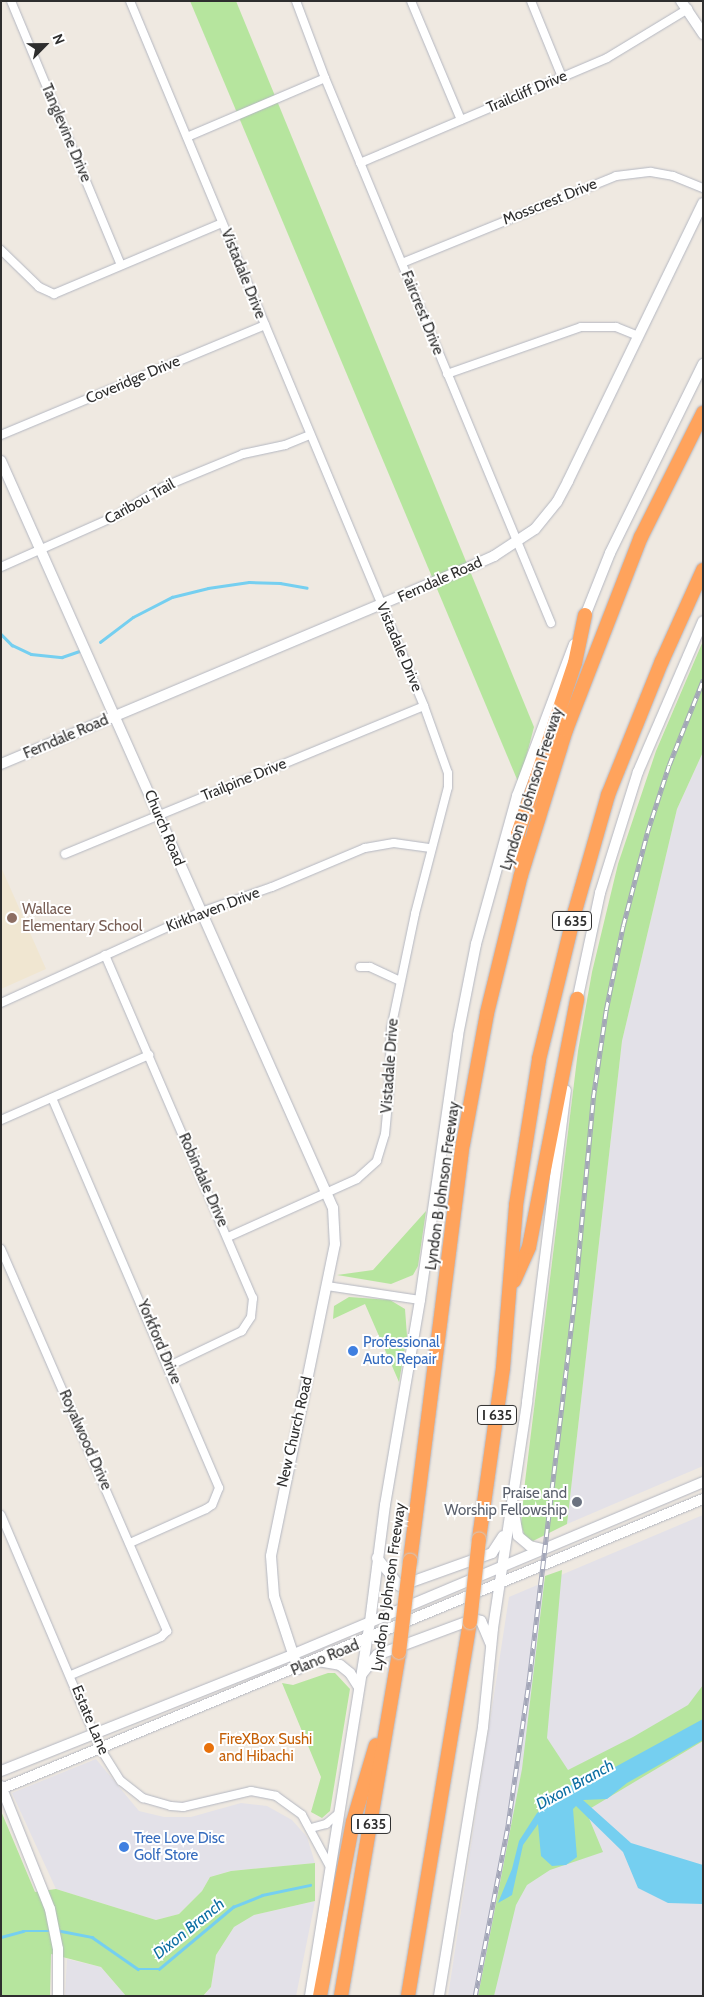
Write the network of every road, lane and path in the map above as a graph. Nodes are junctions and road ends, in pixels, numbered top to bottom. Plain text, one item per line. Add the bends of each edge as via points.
1 (11, 1) edge
2 (130, 1) edge
3 (296, 1) edge
4 (411, 1) edge
5 (531, 1) edge
6 (684, 5) edge
7 (703, 34) edge
8 (562, 77) junction
9 (325, 78) junction
10 (461, 120) junction
11 (187, 137) junction
12 (360, 163) junction
13 (703, 188) edge
14 (703, 203) edge
15 (222, 223) junction
16 (1, 250) edge
17 (402, 263) junction
18 (121, 265) junction
19 (265, 325) junction
20 (638, 336) junction
21 (703, 364) edge
22 (447, 374) junction
23 (703, 413) edge
24 (1, 435) edge
25 (310, 435) junction
26 (1, 461) edge
27 (518, 542) junction
28 (42, 550) junction
29 (1, 567) edge
30 (703, 570) edge
31 (382, 605) junction
32 (585, 615) junction
33 (703, 621) edge
34 (551, 623) dead end
35 (424, 706) junction
36 (116, 716) junction
37 (1, 764) edge
38 (158, 815) junction
39 (431, 848) junction
40 (65, 854) dead end
41 (521, 875) junction
42 (201, 912) junction
43 (105, 955) junction
44 (360, 968) dead end
45 (400, 981) junction
46 (576, 1000) junction
47 (1, 1003) edge
48 (148, 1055) junction
49 (52, 1098) junction
50 (1, 1120) edge
51 (328, 1193) junction
52 (228, 1237) junction
53 (1, 1249) edge
54 (327, 1286) junction
55 (509, 1291) junction
56 (420, 1300) junction
57 (169, 1366) junction
58 (703, 1482) edge
59 (673, 1495) junction
60 (512, 1496) junction
61 (703, 1499) edge
62 (679, 1509) junction
63 (1, 1515) edge
64 (508, 1524) junction
65 (130, 1543) junction
66 (542, 1549) junction
67 (377, 1558) junction
68 (501, 1567) junction
69 (499, 1586) junction
70 (370, 1622) junction
71 (366, 1641) junction
72 (491, 1646) junction
73 (292, 1655) junction
74 (317, 1661) junction
75 (298, 1669) junction
76 (71, 1675) junction
77 (358, 1682) junction
78 (201, 1692) junction
79 (180, 1717) junction
80 (385, 1718) junction
81 (96, 1734) junction
82 (100, 1748) junction
83 (1, 1771) edge
84 (2, 1788) edge
85 (338, 1814) junction
86 (311, 1828) junction
87 (329, 1864) junction
88 (58, 1996) edge
89 (310, 1996) edge
90 (320, 1996) edge
91 (341, 1996) edge
92 (408, 1996) edge
93 (439, 1996) edge

1 - 18 street, Tanglevine Drive
2 - 11 street, Vistadale Drive
3 - 9 street, Faircrest Drive
4 - 10 street
5 - 8 street
6 - 7 main road
6 - 8 street, Trailcliff Drive via 622,52
8 - 10 street, Trailcliff Drive
9 - 11 street
9 - 12 street, Faircrest Drive
10 - 12 street, Trailcliff Drive
11 - 15 street, Vistadale Drive
12 - 17 street, Faircrest Drive
13 - 17 street, Mosscrest Drive via 651,172 616,176
14 - 20 main road, Ferndale Road
15 - 18 street
15 - 19 street, Vistadale Drive
16 - 18 street via 39,287 54,294
17 - 22 street, Faircrest Drive
19 - 24 street, Coveridge Drive
19 - 25 street, Vistadale Drive
20 - 22 street via 616,327 581,327
20 - 27 main road, Ferndale Road via 557,502 536,529
21 - 32 main road via 626,520
22 - 27 street, Faircrest Drive
23 - 41 highway, Lyndon B Johnson Freeway / I 635 via 642,537 566,730
25 - 28 street, Caribou Trail via 285,445 243,454 162,487 116,516
25 - 31 street, Vistadale Drive
26 - 28 main road, Church Road
27 - 31 main road, Ferndale Road via 494,556
27 - 34 street, Faircrest Drive
28 - 29 street, Caribou Trail
28 - 36 main road, Church Road
30 - 55 highway, I 635 via 626,748 588,860 539,1059 516,1205
31 - 35 street, Vistadale Drive
31 - 36 main road, Ferndale Road
32 - 41 highway via 575,663 518,834
32 - 56 main road via 516,796 476,944 458,1035
33 - 46 main road via 638,772 600,893
35 - 38 street, Trailpine Drive
35 - 39 street, Vistadale Drive via 448,773 448,787
36 - 37 main road, Ferndale Road
36 - 38 main road, Church Road
38 - 40 street, Trailpine Drive
38 - 42 main road, Church Road
39 - 42 street, Kirkhaven Drive via 394,843 374,845
39 - 45 street, Vistadale Drive
41 - 80 highway, Lyndon B Johnson Freeway / I 635, bridge via 487,1012 463,1144 399,1652
42 - 43 street, Kirkhaven Drive
42 - 51 main road, Church Road via 294,1124
43 - 47 street, Kirkhaven Drive
43 - 48 street, Robindale Drive
44 - 45 street via 370,967
45 - 51 street, Vistadale Drive via 390,1039 390,1092 382,1147 369,1172
46 - 55 highway via 529,1247
46 - 60 main road via 527,1402
48 - 49 street
48 - 52 street, Robindale Drive
49 - 50 street
49 - 57 street, Yorkford Drive
51 - 52 street, Vistadale Drive
51 - 54 main road, New Church Road via 336,1233
52 - 57 street, Robindale Drive via 250,1290 251,1317 242,1331 227,1341
53 - 65 street, Royalwood Drive
54 - 56 street
54 - 73 main road, New Church Road via 271,1556 274,1596
55 - 92 highway, I 635, bridge via 503,1368 470,1622
56 - 67 main road
57 - 65 street, Yorkford Drive via 219,1488 206,1509
58 - 59 main road, Plano Road
59 - 62 main road
59 - 66 main road, Plano Road
60 - 64 main road
60 - 66 main road via 518,1536 530,1546
61 - 62 main road, Plano Road
62 - 69 main road, Plano Road
63 - 76 street, Estate Lane
64 - 67 main road via 492,1553 400,1586
64 - 68 main road
65 - 76 street, Royalwood Drive via 167,1631 161,1637
66 - 68 main road, Plano Road
67 - 70 main road
68 - 69 main road
68 - 70 main road, Plano Road
69 - 71 main road, Plano Road
69 - 72 main road
70 - 71 main road
70 - 73 main road, Plano Road
71 - 74 main road, Plano Road
71 - 77 main road
72 - 77 main road via 480,1621 474,1619 377,1655
72 - 93 main road via 473,1796
73 - 75 main road, New Church Road
73 - 78 main road, Plano Road
74 - 75 main road, Plano Road
74 - 77 main road via 340,1665
75 - 79 main road, Plano Road
76 - 81 street, Estate Lane
77 - 85 main road
78 - 79 main road via 198,1699 180,1710
78 - 81 main road, Plano Road
79 - 82 main road, Plano Road
80 - 90 highway via 353,1822
80 - 91 highway, Lyndon B Johnson Freeway / I 635
81 - 82 street, Estate Lane
81 - 83 main road, Plano Road
82 - 84 main road, Plano Road
82 - 86 street, Estate Lane via 121,1781 133,1792 156,1803 183,1807 250,1791 289,1802
84 - 88 main road via 50,1909 58,1950
85 - 86 street via 326,1824
85 - 87 main road
86 - 87 street, Estate Lane
87 - 89 main road

